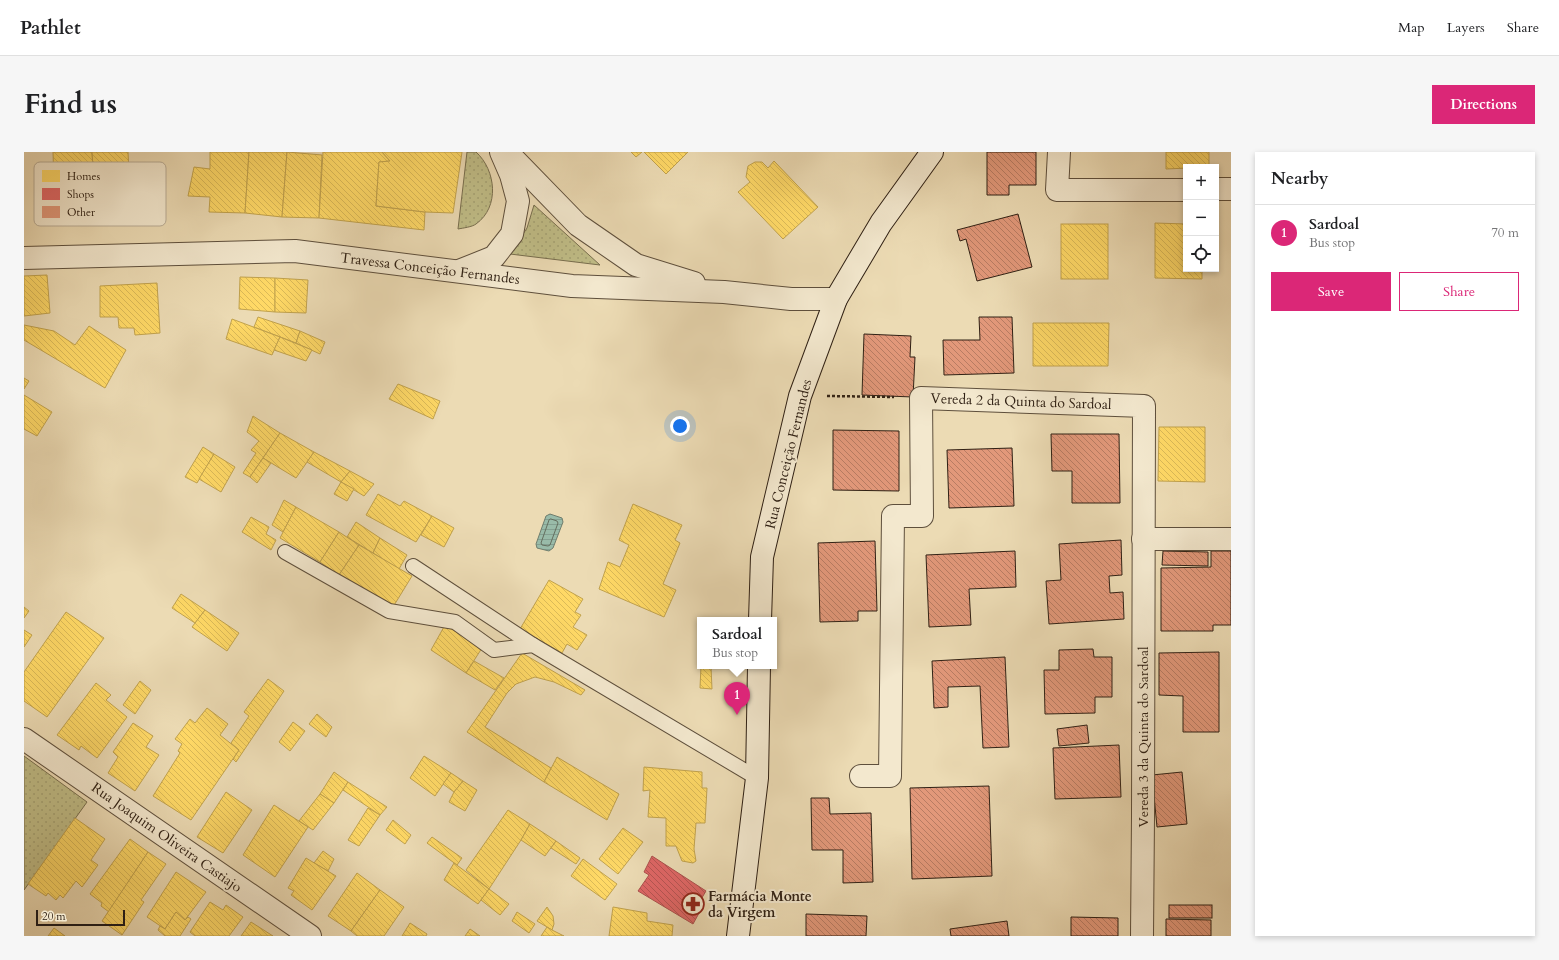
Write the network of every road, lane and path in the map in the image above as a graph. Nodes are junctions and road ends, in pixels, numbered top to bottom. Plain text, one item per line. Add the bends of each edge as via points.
1 (501, 152) edge
2 (507, 152) edge
3 (932, 152) edge
4 (1059, 152) edge
5 (1219, 189) edge
6 (1231, 189) edge
7 (1183, 190) edge
8 (24, 258) edge
9 (456, 272) junction
10 (724, 292) junction
11 (836, 299) junction
12 (800, 396) junction
13 (921, 398) junction
14 (1143, 539) junction
15 (1231, 539) edge
16 (285, 552) dead end
17 (413, 566) dead end
18 (760, 617) edge
19 (533, 645) junction
20 (760, 669) edge
21 (24, 739) edge
22 (861, 776) dead end
23 (757, 778) junction
24 (310, 936) edge
25 (738, 936) edge
26 (1142, 936) edge

1 - 9 street via 518,201 512,234 494,257
2 - 10 street via 578,225 636,265
3 - 11 street, Rua Conceição Fernandes via 881,223
4 - 7 street via 1057,190
5 - 6 street
8 - 9 street, Travessa Conceição Fernandes via 295,251
9 - 10 street, Travessa Conceição Fernandes via 572,286
10 - 11 street, Travessa Conceição Fernandes via 791,299
11 - 12 street, Rua Conceição Fernandes
12 - 13 path
12 - 18 street, Rua Conceição Fernandes via 762,557
13 - 14 street, Vereda 2 da Quinta do Sardoal via 1144,406
13 - 22 street, Vereda 2 da Quinta do Sardoal via 922,516 893,516 890,776
14 - 15 street
14 - 26 street, Vereda 3 da Quinta do Sardoal
16 - 19 lane via 389,611 454,622 494,650
17 - 19 lane
19 - 23 lane
20 - 23 street
21 - 24 street, Rua Joaquim Oliveira Castiajo
23 - 25 street

